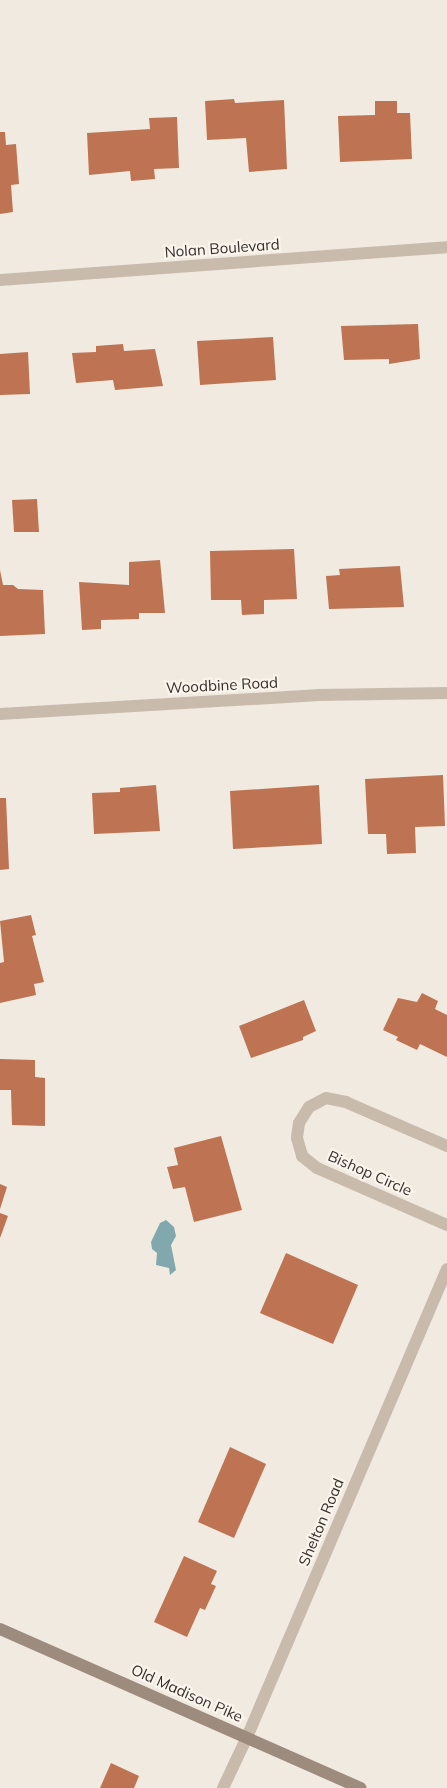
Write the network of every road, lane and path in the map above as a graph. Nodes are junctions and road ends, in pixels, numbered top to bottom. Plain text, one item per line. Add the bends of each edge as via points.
1 (447, 247) edge
2 (0, 280) edge
3 (447, 693) edge
4 (0, 714) edge
5 (447, 1146) edge
6 (447, 1225) edge
7 (447, 1269) edge
8 (0, 1629) edge
9 (247, 1737) junction
10 (223, 1788) edge
11 (361, 1788) edge

1 - 2 street, Nolan Boulevard
3 - 4 street, Woodbine Road via 319,695
5 - 6 street, Bishop Circle via 346,1102 326,1098 309,1107 299,1123 297,1138 302,1156 317,1168
7 - 9 street, Shelton Road
8 - 9 main road, Old Madison Pike
9 - 10 street, Shelton Road
9 - 11 main road, Old Madison Pike

